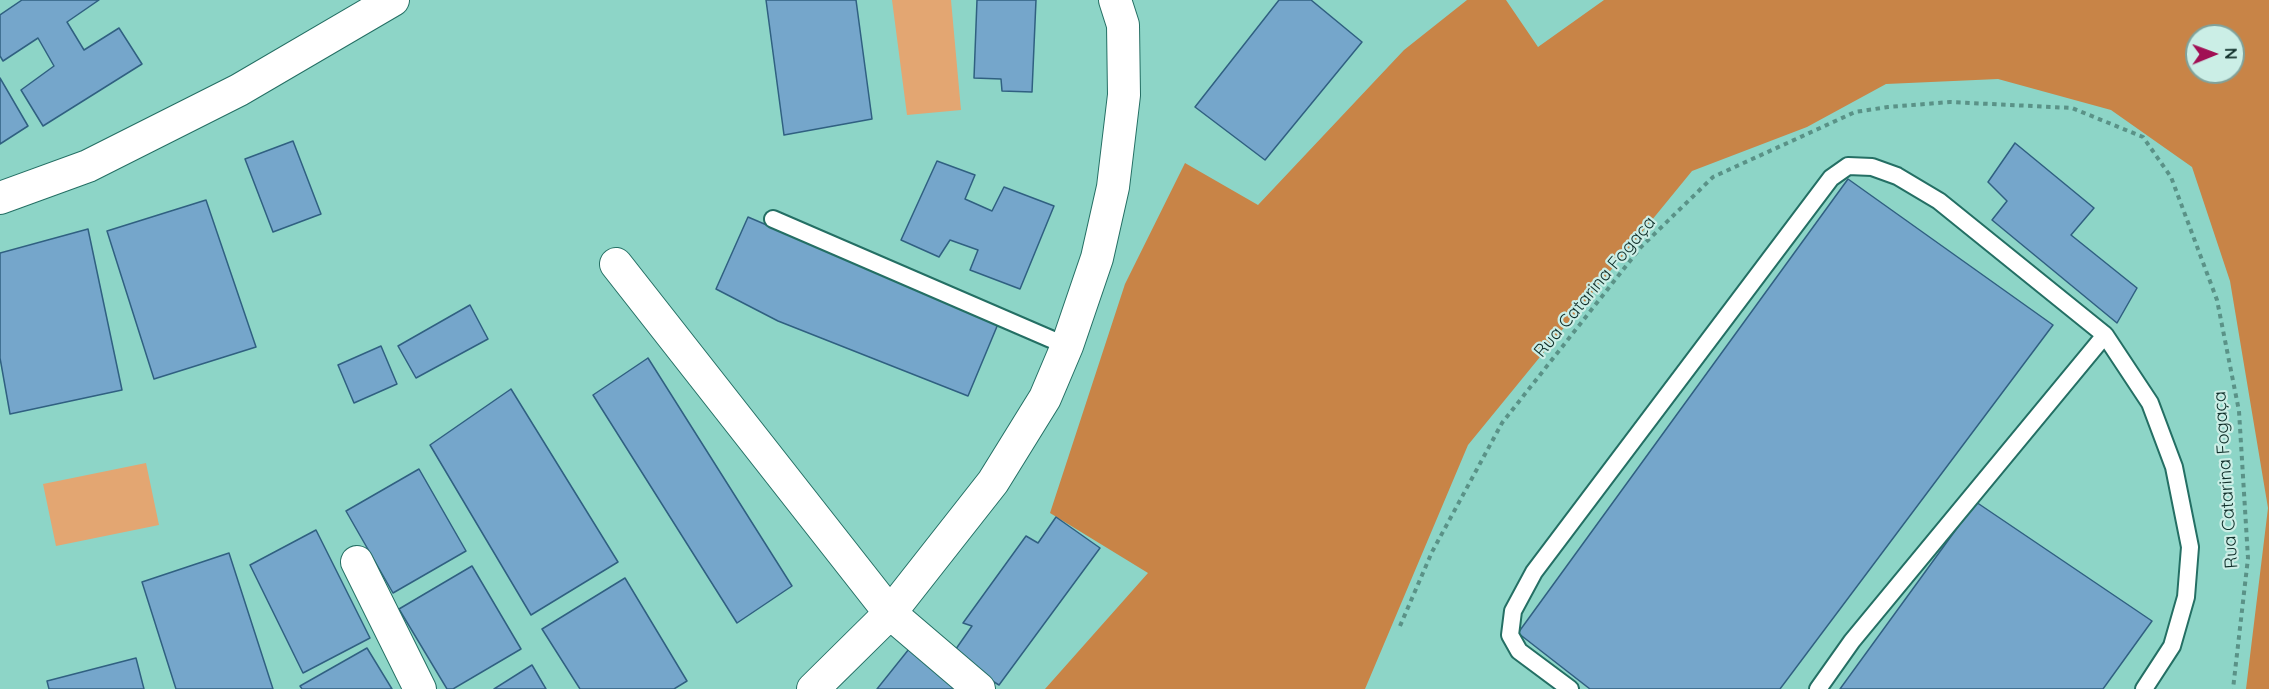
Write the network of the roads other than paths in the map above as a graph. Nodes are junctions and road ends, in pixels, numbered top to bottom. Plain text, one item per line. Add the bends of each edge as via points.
1 (393, 0) edge
2 (1115, 0) edge
3 (0, 198) edge
4 (773, 219) dead end
5 (616, 264) dead end
6 (2105, 335) junction
7 (1067, 346) junction
8 (357, 562) dead end
9 (890, 613) junction
10 (420, 689) edge
11 (813, 689) edge
12 (979, 689) edge
13 (1570, 689) edge
14 (1818, 689) edge
15 (2144, 689) edge

1 - 3 street via 239,90 88,166
2 - 7 street via 1123,26 1124,95 1113,187 1097,258
4 - 7 lane
5 - 9 street
6 - 13 lane via 1939,201 1897,176 1872,167 1848,166 1831,178 1534,572 1513,611 1510,635 1520,651
6 - 14 lane via 1852,641
6 - 15 lane via 2150,403 2174,467 2190,547 2186,597 2172,646
7 - 9 street via 1045,398 993,482
8 - 10 street
9 - 11 street
9 - 12 street

